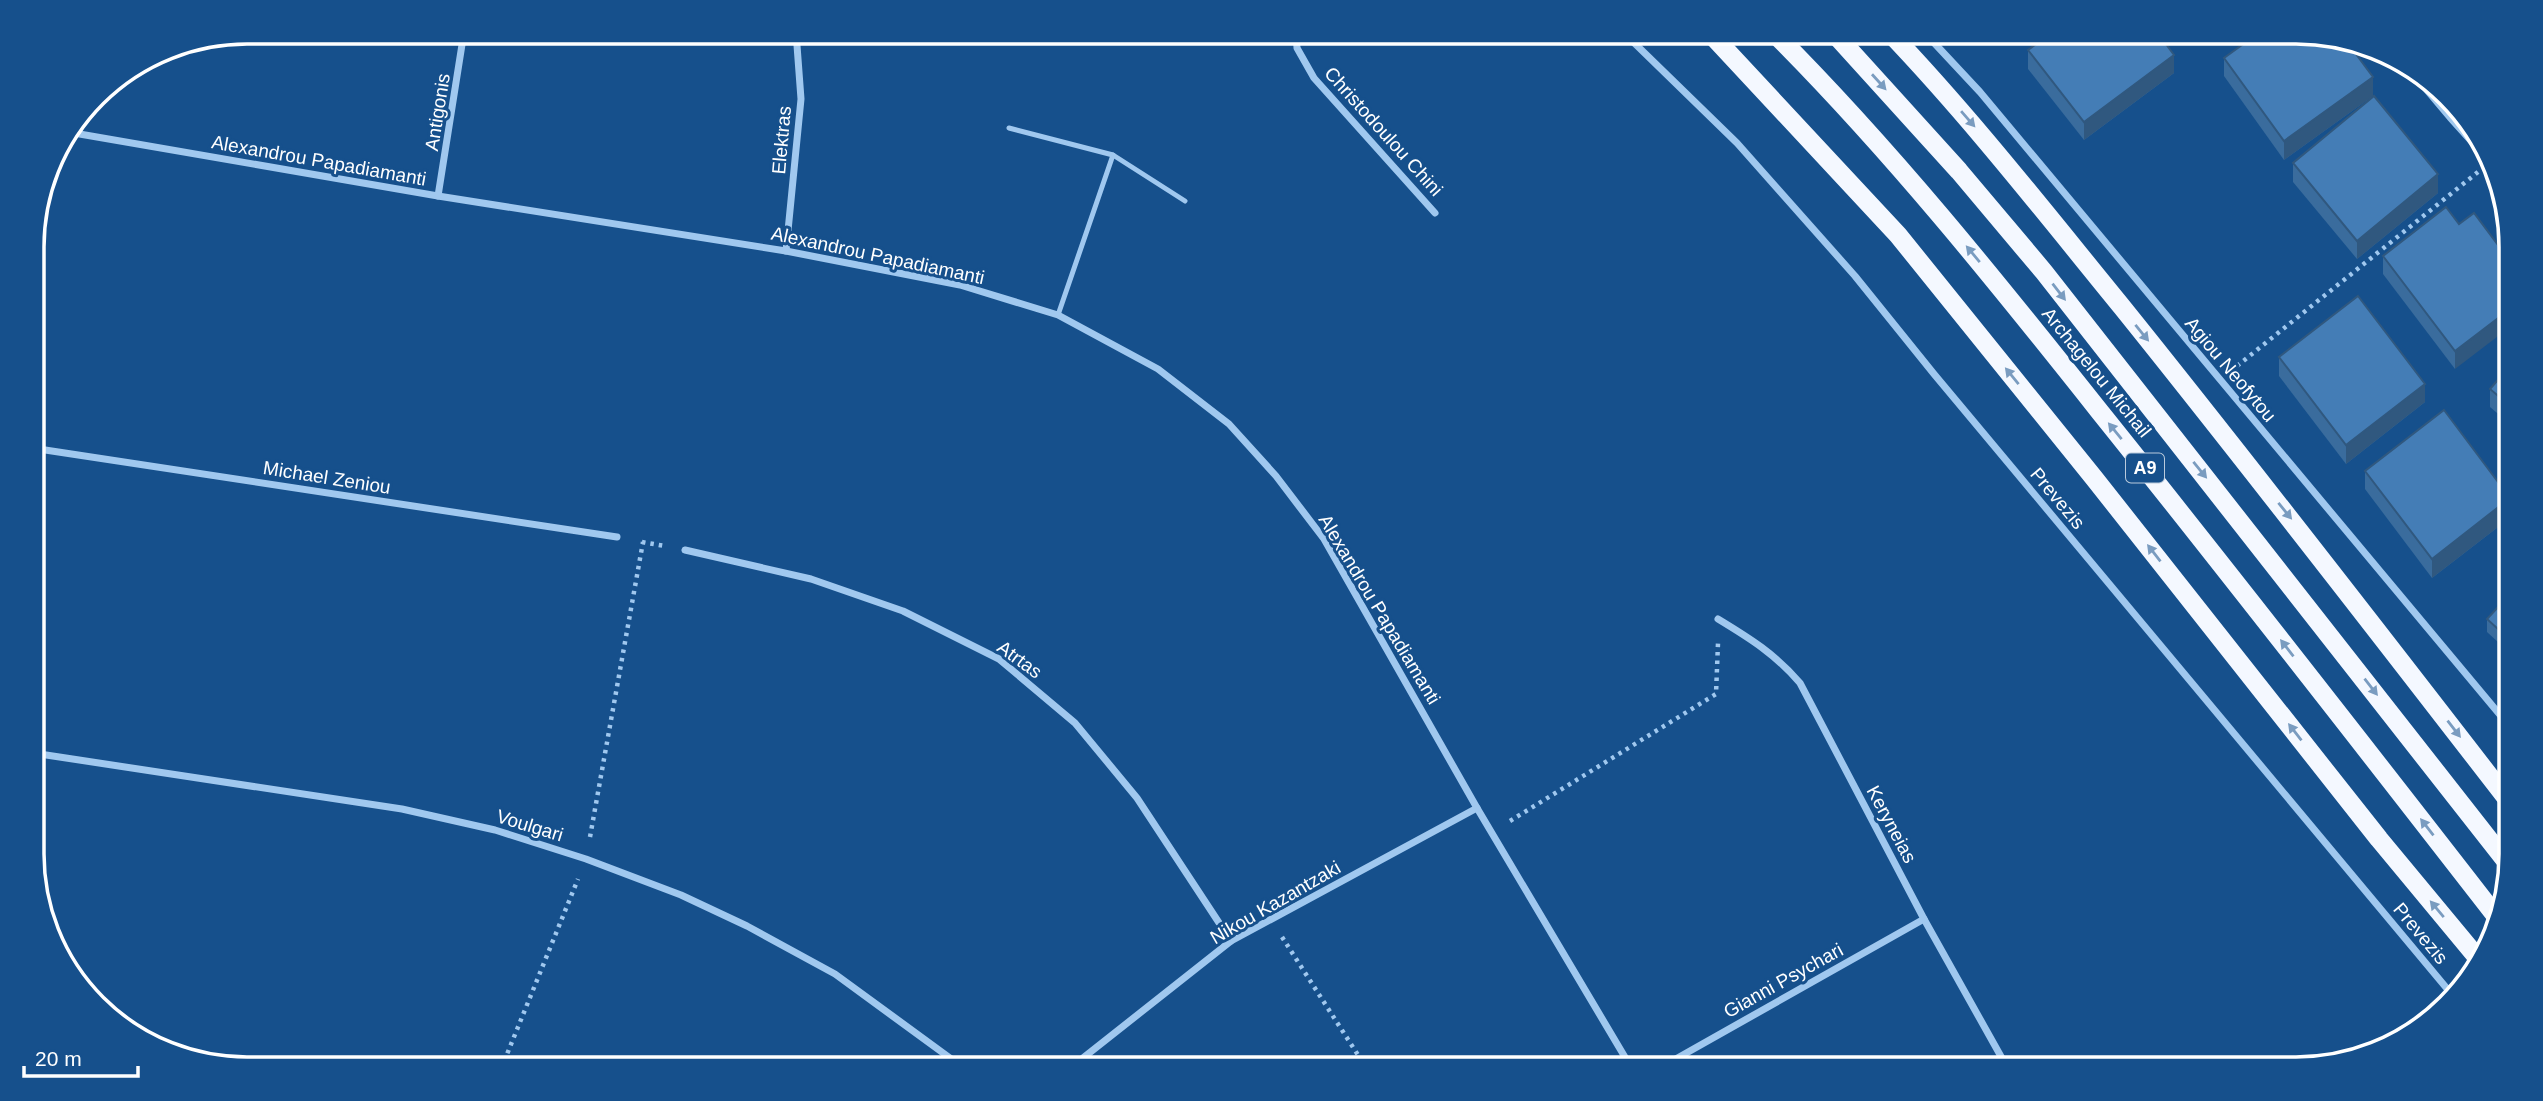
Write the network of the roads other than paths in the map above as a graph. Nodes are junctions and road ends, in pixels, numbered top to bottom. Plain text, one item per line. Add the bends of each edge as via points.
1 (462, 44) edge
2 (797, 44) edge
3 (1297, 44) edge
4 (1635, 44) edge
5 (1720, 44) edge
6 (1785, 44) edge
7 (1844, 44) edge
8 (1900, 44) edge
9 (1935, 44) edge
10 (1009, 128) dead end
11 (78, 134) edge
12 (1113, 155) junction
13 (439, 196) junction
14 (1185, 201) dead end
15 (1435, 213) dead end
16 (786, 251) junction
17 (1058, 315) junction
18 (44, 450) edge
19 (617, 537) road end
20 (685, 550) road end
21 (1718, 619) road end
22 (2499, 714) edge
23 (44, 755) edge
24 (2499, 788) edge
25 (1477, 808) junction
26 (2499, 851) edge
27 (2491, 911) edge
28 (1924, 919) junction
29 (1231, 941) junction
30 (2474, 953) edge
31 (2448, 989) edge
32 (949, 1057) edge
33 (1084, 1057) edge
34 (1625, 1057) edge
35 (1679, 1057) edge
36 (2001, 1057) edge

1 - 13 street, Antigonis
2 - 16 street, Elektras via 801,99
3 - 15 street, Christodoulou Chini via 1314,78
4 - 31 street, Prevezis via 1737,143 1855,276
30 -> 5 highway via 1898,235
27 -> 6 highway, Archagelou Michail / A9 via 1996,282
7 -> 26 highway, Archagelou Michail / A9 via 2044,272
8 -> 24 highway via 1985,139 2197,400
9 - 22 street, Agiou Neofytou
10 - 12 lane
11 - 13 street, Alexandrou Papadiamanti
12 - 14 lane
12 - 17 lane
13 - 16 street, Alexandrou Papadiamanti
16 - 17 street, Alexandrou Papadiamanti via 960,285
17 - 25 street, Alexandrou Papadiamanti via 1158,369 1229,424 1276,476 1324,539
18 - 19 street, Michael Zeniou
20 - 29 street, Atrtas via 811,579 903,611 999,659 1075,723 1137,798
21 - 28 street, Keryneias via 1781,661 1800,683
23 - 32 street, Voulgari via 402,809 495,830 586,859 692,900 835,974
25 - 29 street, Nikou Kazantzaki
25 - 34 street, Alexandrou Papadiamanti
28 - 35 street, Gianni Psychari
28 - 36 street, Keryneias
29 - 33 street, Nikou Kazantzaki

